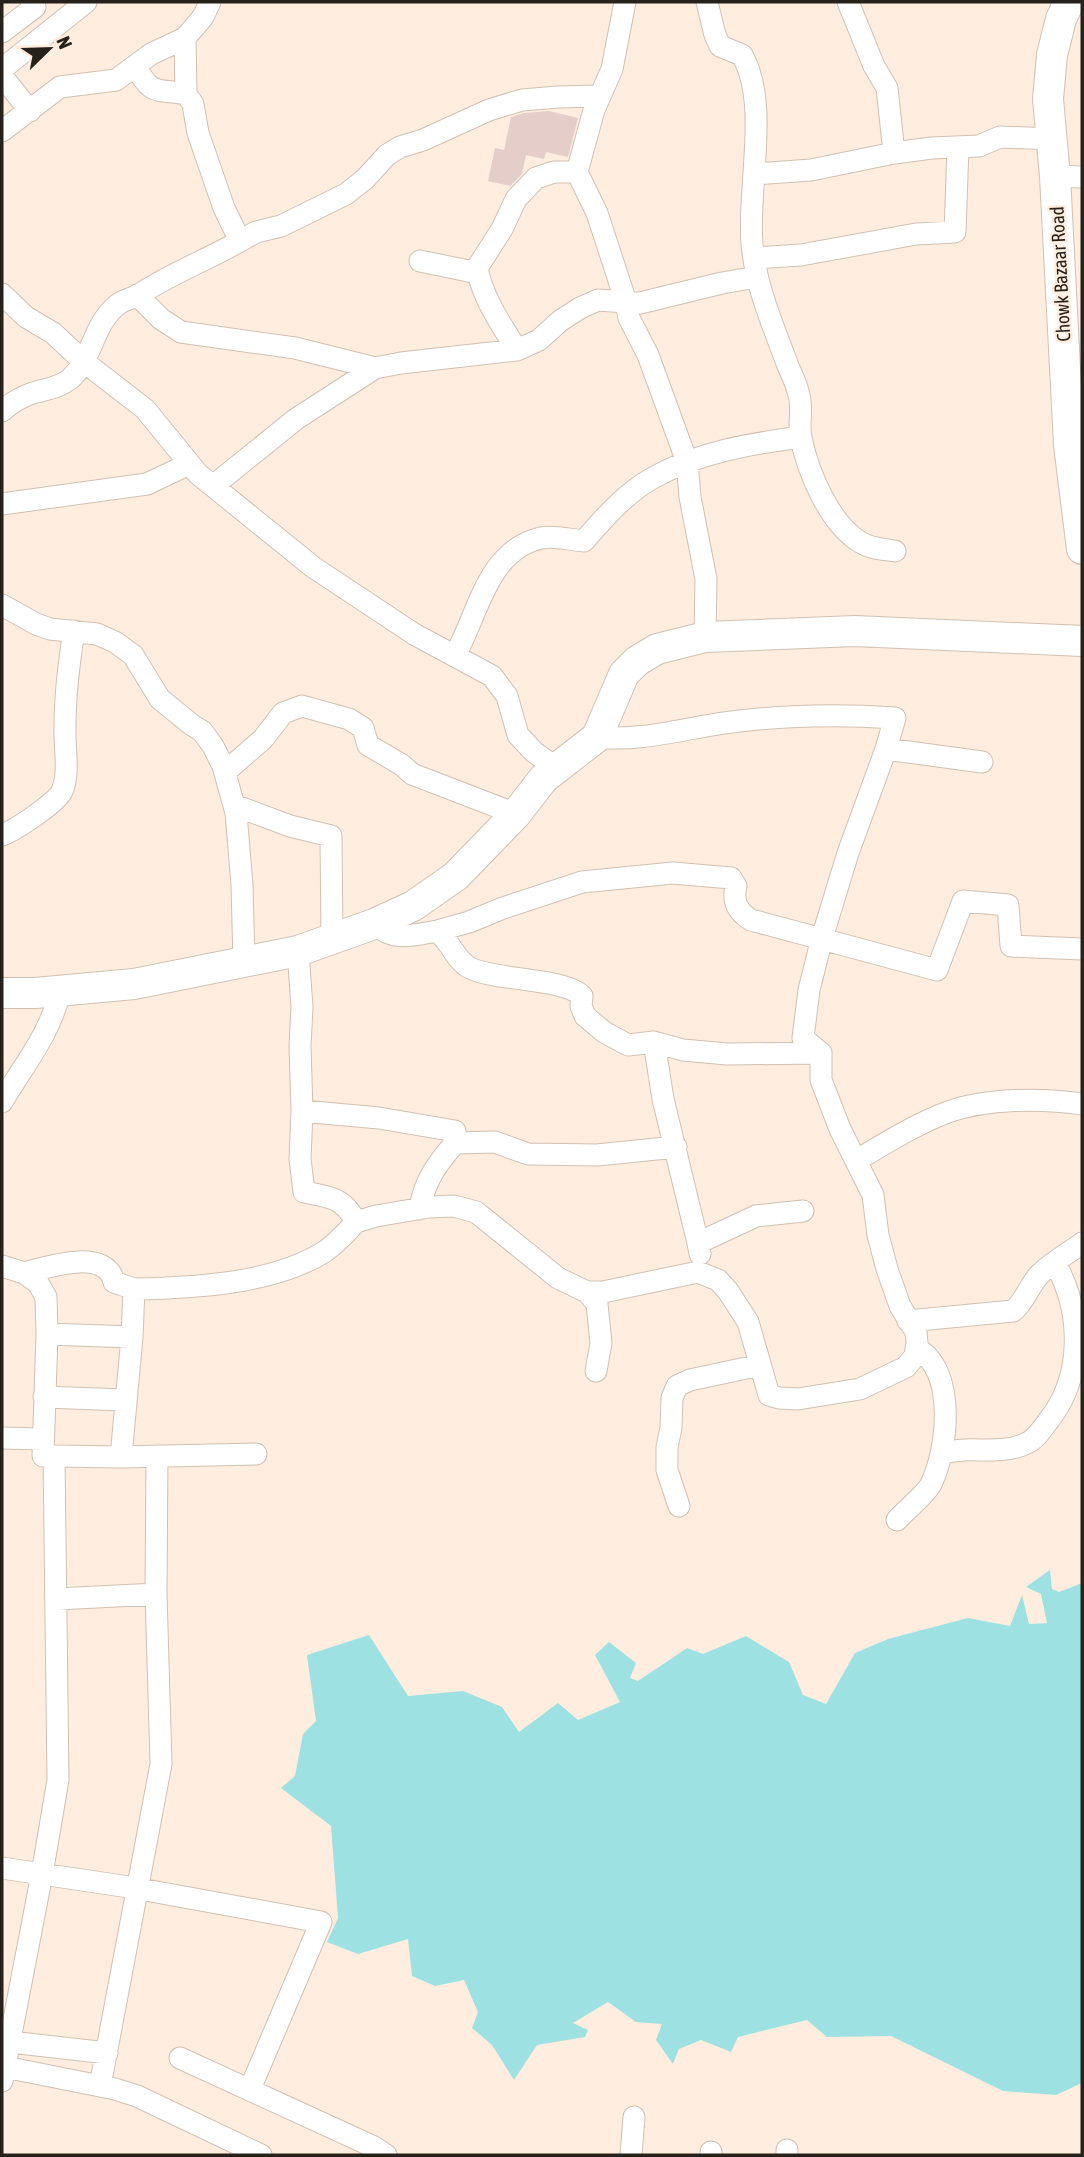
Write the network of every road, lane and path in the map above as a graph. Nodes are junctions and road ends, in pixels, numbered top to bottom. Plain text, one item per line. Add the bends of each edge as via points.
1 (31, 2) edge
2 (86, 2) edge
3 (210, 2) edge
4 (625, 2) edge
5 (707, 2) edge
6 (850, 2) edge
7 (1069, 2) edge
8 (2, 32) edge
9 (185, 37) junction
10 (135, 66) junction
11 (2, 69) edge
12 (2, 76) edge
13 (186, 94) junction
14 (600, 96) junction
15 (30, 111) junction
16 (2, 131) edge
17 (1052, 139) junction
18 (958, 147) junction
19 (894, 153) junction
20 (578, 172) junction
21 (754, 174) junction
22 (1068, 176) edge
23 (240, 241) junction
24 (420, 261) dead end
25 (755, 267) junction
26 (478, 273) junction
27 (2, 294) edge
28 (137, 295) junction
29 (626, 302) junction
30 (517, 350) junction
31 (83, 361) junction
32 (374, 368) junction
33 (2, 411) edge
34 (801, 437) junction
35 (1076, 445) edge
36 (687, 461) junction
37 (189, 464) junction
38 (213, 486) junction
39 (2, 504) edge
40 (1082, 549) edge
41 (895, 551) dead end
42 (2, 605) edge
43 (74, 631) junction
44 (705, 637) junction
45 (1082, 641) edge
46 (455, 655) junction
47 (597, 737) junction
48 (886, 749) junction
49 (982, 762) dead end
50 (558, 769) junction
51 (225, 772) junction
52 (234, 805) junction
53 (516, 814) junction
54 (2, 835) edge
55 (374, 925) junction
56 (437, 931) junction
57 (822, 938) junction
58 (332, 940) junction
59 (1082, 949) edge
60 (298, 951) junction
61 (244, 962) junction
62 (60, 991) junction
63 (2, 993) edge
64 (654, 1042) junction
65 (821, 1053) junction
66 (2, 1102) edge
67 (1082, 1104) edge
68 (302, 1111) junction
69 (455, 1143) junction
70 (676, 1147) junction
71 (857, 1160) junction
72 (420, 1209) junction
73 (803, 1211) dead end
74 (356, 1222) junction
75 (698, 1243) junction
76 (1082, 1243) edge
77 (1055, 1263) junction
78 (2, 1266) edge
79 (24, 1273) junction
80 (703, 1273) junction
81 (134, 1289) junction
82 (587, 1292) junction
83 (908, 1321) junction
84 (47, 1334) junction
85 (132, 1337) junction
86 (916, 1348) junction
87 (760, 1365) junction
88 (596, 1371) dead end
89 (44, 1397) junction
90 (125, 1400) junction
91 (2, 1438) edge
92 (49, 1447) junction
93 (942, 1453) junction
94 (256, 1454) dead end
95 (157, 1456) junction
96 (121, 1457) junction
97 (679, 1506) dead end
98 (897, 1520) dead end
99 (156, 1594) junction
100 (57, 1598) junction
101 (2, 1868) edge
102 (42, 1874) junction
103 (138, 1888) junction
104 (6, 2042) edge
105 (107, 2053) junction
106 (180, 2058) dead end
107 (3, 2074) edge
108 (100, 2087) junction
109 (250, 2089) junction
110 (634, 2117) dead end
111 (376, 2153) edge
112 (261, 2155) edge
113 (631, 2155) edge

1 - 8 street via 34,7
2 - 11 street
3 - 9 street
4 - 14 street via 611,69
5 - 21 street via 720,46 742,55 752,79
6 - 19 street via 887,88
7 - 17 street, Chowk Bazaar Road via 1052,55 1048,99
9 - 10 street
9 - 13 street
10 - 13 street via 156,91
10 - 15 street via 116,80 60,88
12 - 15 street
13 - 23 street via 224,208
14 - 20 street
14 - 23 street via 522,100 489,110 400,147 346,194
15 - 16 street
17 - 18 street via 1000,137 979,146
17 - 22 street, Chowk Bazaar Road
18 - 19 street
18 - 25 street via 955,232 916,234
19 - 21 street via 811,170
20 - 26 street via 554,172 531,183 516,199
20 - 29 street via 597,213
21 - 25 street
22 - 35 street, Chowk Bazaar Road
23 - 28 street
24 - 26 street
25 - 29 street via 722,283 640,303
25 - 34 street via 800,397
26 - 30 street via 495,315
27 - 31 street
28 - 31 street via 106,316
28 - 32 street via 181,332 295,348
29 - 30 street via 598,300 580,307 539,340
29 - 36 street
30 - 32 street
31 - 33 street via 71,378
31 - 37 street via 145,409
32 - 38 street via 296,419
34 - 36 street via 720,450
34 - 41 street via 815,484 844,529 872,548
35 - 40 street, Chowk Bazaar Road
36 - 44 street via 706,579
36 - 46 street via 649,480 584,541 542,537 516,548 492,574
37 - 38 street
37 - 39 street via 146,484
38 - 46 street via 313,566 414,634
42 - 43 street via 36,624
43 - 51 street via 97,634 133,654 160,699 202,730
43 - 54 street via 62,793
44 - 45 street via 856,631
44 - 47 street via 657,649 637,661 624,674
46 - 50 street via 492,676 506,696 518,736
47 - 48 street via 617,740 807,715 895,718
47 - 50 street
48 - 49 street
48 - 57 street
50 - 53 street via 544,778
51 - 52 street
51 - 53 street via 263,739 283,713 302,706 349,719 363,728 368,745 412,774
52 - 58 street via 331,836
52 - 61 street
53 - 55 street via 456,876 413,906
55 - 56 street via 390,935
55 - 58 street
56 - 57 street via 582,882 673,873 731,878 743,914 766,925
56 - 64 street via 466,967 577,990 585,1016 604,1032 628,1045
57 - 59 street via 937,970 963,901 1008,905 1011,946
57 - 65 street via 808,990 803,1038
58 - 60 street
60 - 61 street
60 - 68 street
61 - 62 street via 134,984
62 - 63 street
62 - 66 street via 48,1026
64 - 65 street via 683,1051
64 - 70 street
65 - 71 street via 821,1080
67 - 71 street via 1022,1100 950,1111
68 - 69 street via 455,1131
68 - 74 street via 304,1192 332,1197 349,1209
69 - 70 street via 495,1142 528,1154 583,1155
69 - 72 street via 430,1174
70 - 75 street
71 - 83 street via 873,1195 887,1269
72 - 74 street
72 - 82 street via 454,1206 476,1212 558,1278
73 - 75 street via 756,1216
74 - 81 street via 324,1252 251,1279 189,1289
75 - 80 street
76 - 77 street
77 - 83 street via 1041,1273 1013,1311
77 - 93 street via 1074,1316 1076,1350 1059,1408 1030,1442 1014,1448
78 - 79 street
79 - 81 street via 87,1262 104,1266 114,1282
79 - 84 street via 38,1283 46,1297
80 - 82 street
80 - 87 street via 718,1280 741,1310
81 - 85 street
82 - 88 street via 597,1304 599,1320
83 - 86 street via 916,1332
84 - 85 street
84 - 89 street
85 - 90 street
86 - 87 street via 906,1367 860,1389 798,1399 769,1395
86 - 93 street via 926,1353 937,1370 944,1400
87 - 97 street via 677,1386 670,1413 667,1470
89 - 90 street
89 - 92 street
90 - 96 street
91 - 92 street
92 - 96 street
92 - 100 street
93 - 98 street via 930,1487
94 - 95 street
95 - 96 street
95 - 99 street
99 - 100 street
99 - 103 street via 161,1764
100 - 102 street via 58,1780
101 - 102 street
102 - 103 street
102 - 104 street
103 - 105 street
103 - 109 street via 321,1922
104 - 105 street
104 - 107 street
105 - 108 street
106 - 109 street
107 - 108 street
108 - 112 street via 136,2096
109 - 111 street
110 - 113 street

